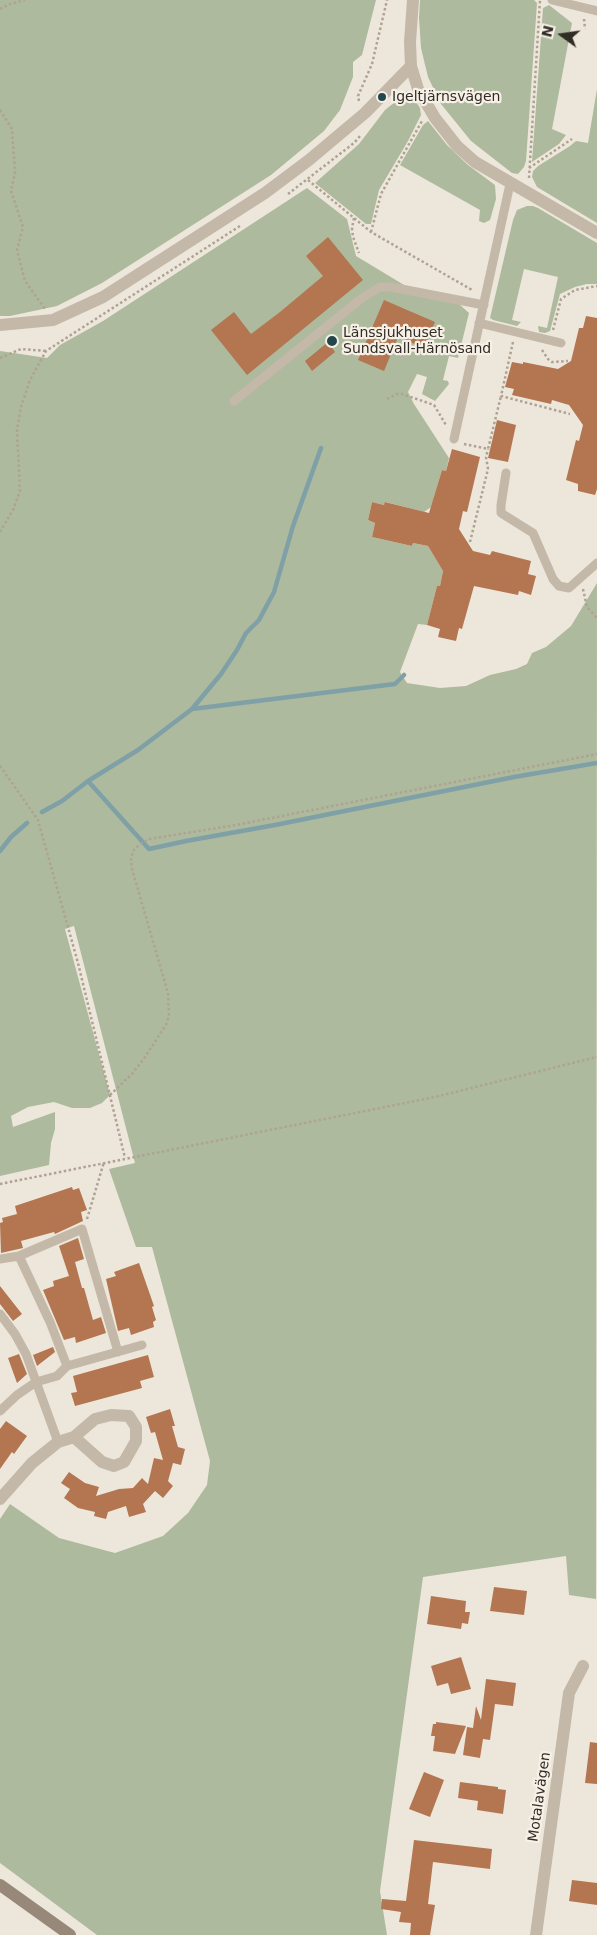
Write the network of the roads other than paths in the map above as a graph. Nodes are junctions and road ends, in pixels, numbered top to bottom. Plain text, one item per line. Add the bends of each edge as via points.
1 (413, 0) edge
2 (552, 0) edge
3 (597, 11) edge
4 (411, 66) junction
5 (510, 184) junction
6 (597, 233) edge
7 (484, 301) junction
8 (479, 324) junction
9 (0, 325) edge
10 (561, 344) dead end
11 (234, 400) dead end
12 (456, 441) road end
13 (506, 473) dead end
14 (597, 563) edge
15 (19, 1256) junction
16 (0, 1259) edge
17 (0, 1314) edge
18 (142, 1345) dead end
19 (118, 1352) junction
20 (67, 1366) junction
21 (36, 1382) junction
22 (0, 1411) edge
23 (74, 1436) junction
24 (58, 1442) junction
25 (0, 1499) edge
26 (583, 1666) dead end
27 (0, 1885) edge
28 (70, 1935) edge
29 (536, 1935) edge

1 - 4 street
2 - 3 lane
4 - 5 street via 429,109 458,146 475,162
4 - 9 street via 366,113 309,160 265,193 103,297 52,320
5 - 6 street
5 - 7 lane
7 - 8 lane
7 - 11 lane via 380,287
8 - 10 lane
8 - 12 lane
13 - 14 lane via 501,513 533,533 552,579 569,588
15 - 16 lane
15 - 19 lane via 82,1229
15 - 20 lane
17 - 21 lane via 26,1354
18 - 19 lane
19 - 20 lane
20 - 21 lane via 57,1376
21 - 22 lane via 17,1394
21 - 24 lane
23 - 23 street via 102,1462 114,1466 124,1462 136,1441 136,1427 129,1416 110,1415 95,1419
23 - 24 street
24 - 25 street via 32,1464
26 - 29 street, Motalavägen via 569,1692
27 - 28 street

